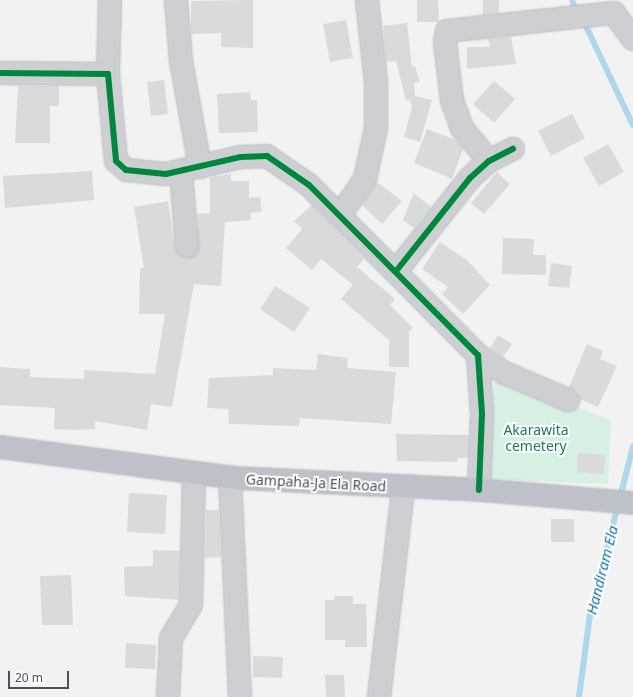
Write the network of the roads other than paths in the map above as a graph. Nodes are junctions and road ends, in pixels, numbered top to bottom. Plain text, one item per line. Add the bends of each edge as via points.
1 (110, 0) edge
2 (176, 0) edge
3 (367, 0) edge
4 (633, 39) edge
5 (0, 73) edge
6 (108, 74) junction
7 (513, 149) dead end
8 (489, 161) junction
9 (191, 170) junction
10 (340, 215) junction
11 (187, 247) dead end
12 (397, 270) junction
13 (478, 355) junction
14 (568, 400) dead end
15 (0, 447) edge
16 (194, 473) junction
17 (230, 477) junction
18 (403, 488) junction
19 (480, 490) junction
20 (623, 502) edge
21 (168, 697) edge
22 (240, 697) edge
23 (380, 697) edge

1 - 6 street
2 - 9 street
3 - 10 street via 376,82 376,128 365,178
4 - 8 street via 614,13 447,31 445,42 452,101 462,128
5 - 6 street
6 - 9 street via 116,161 126,170 139,173
7 - 8 street
8 - 12 street via 470,178
9 - 10 street via 241,157 267,156 309,185
9 - 11 street
10 - 12 street
12 - 13 street
13 - 14 street via 505,373
13 - 19 street via 482,414
15 - 16 highway, Gampaha-Ja Ela Road
16 - 17 highway, Gampaha-Ja Ela Road
16 - 21 street via 194,584 191,606 171,638
17 - 18 highway, Gampaha-Ja Ela Road
17 - 22 street
18 - 19 highway, Gampaha-Ja Ela Road
18 - 23 street
19 - 20 highway, Gampaha-Ja Ela Road

